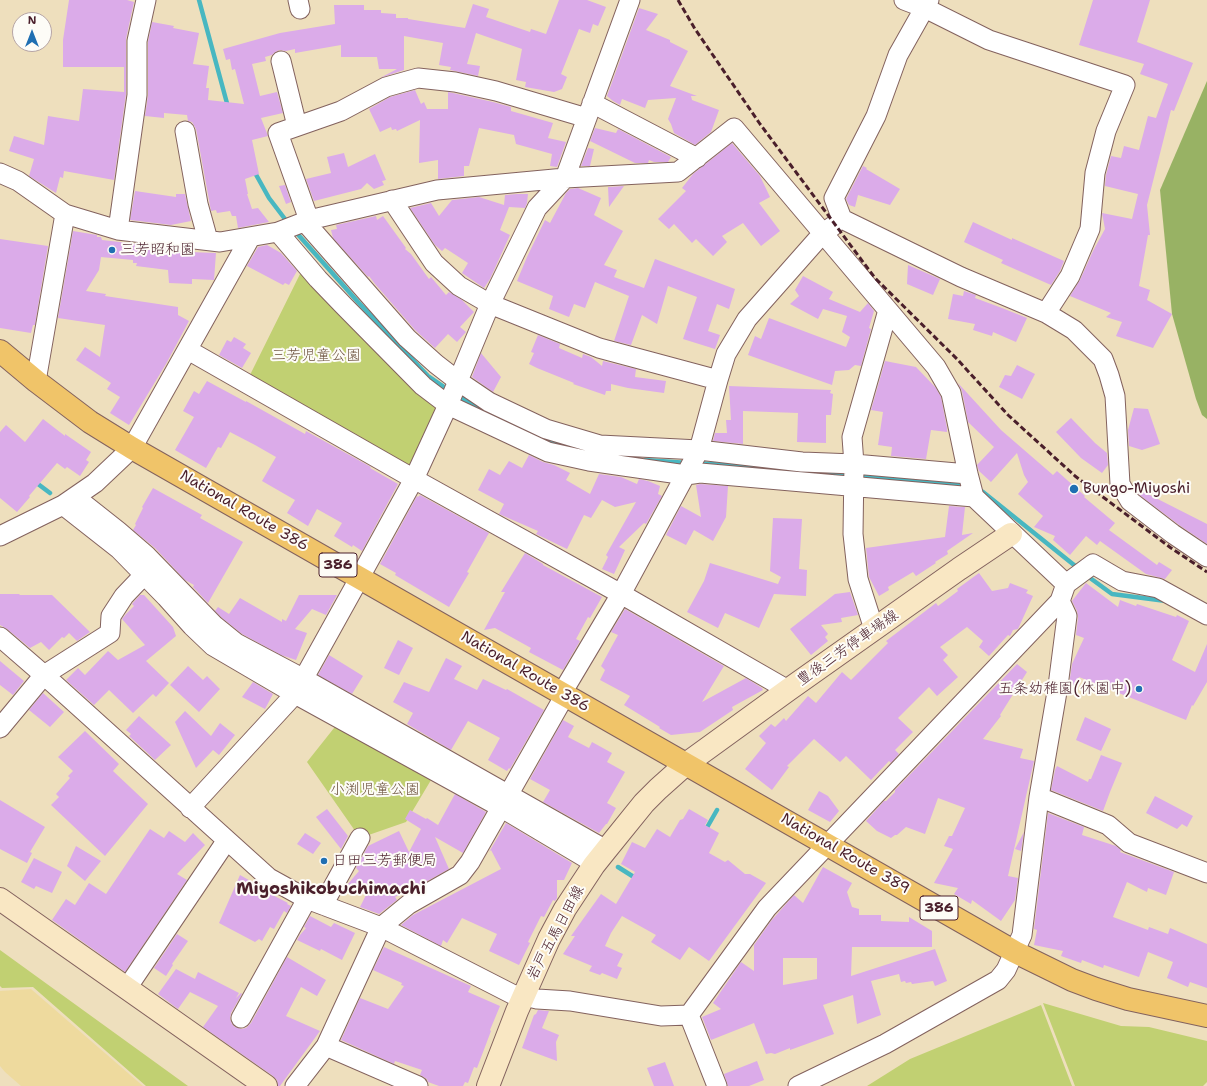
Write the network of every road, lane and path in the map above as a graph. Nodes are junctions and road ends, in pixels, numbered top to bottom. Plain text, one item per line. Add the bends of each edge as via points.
1 (146, 0) edge
2 (630, 0) edge
3 (904, 0) edge
4 (927, 4) edge
5 (281, 61) dead end
6 (590, 110) junction
7 (298, 126) junction
8 (185, 131) dead end
9 (697, 158) junction
10 (0, 173) edge
11 (565, 178) junction
12 (392, 200) junction
13 (64, 214) junction
14 (842, 219) junction
15 (307, 221) junction
16 (118, 230) junction
17 (278, 232) junction
18 (823, 233) junction
19 (250, 238) junction
20 (208, 240) junction
21 (490, 304) junction
22 (888, 310) junction
23 (1046, 314) junction
24 (188, 350) junction
25 (0, 351) edge
26 (718, 380) junction
27 (36, 381) junction
28 (458, 381) junction
29 (448, 405) junction
30 (132, 448) junction
31 (699, 450) junction
32 (854, 464) junction
33 (968, 474) junction
34 (686, 475) junction
35 (414, 478) junction
36 (854, 486) junction
37 (974, 497) junction
38 (69, 501) junction
39 (1011, 534) junction
40 (0, 536) edge
41 (1207, 557) edge
42 (150, 569) junction
43 (360, 577) junction
44 (1063, 592) junction
45 (621, 594) junction
46 (1207, 615) edge
47 (874, 629) junction
48 (0, 638) edge
49 (44, 675) junction
50 (300, 687) junction
51 (788, 690) junction
52 (563, 694) junction
53 (0, 728) edge
54 (686, 764) junction
55 (1039, 797) junction
56 (505, 801) junction
57 (190, 808) junction
58 (360, 838) dead end
59 (227, 840) junction
60 (827, 845) junction
61 (600, 858) junction
62 (1207, 873) edge
63 (0, 899) edge
64 (315, 902) junction
65 (382, 927) junction
66 (1015, 952) junction
67 (127, 988) junction
68 (524, 996) junction
69 (689, 1015) junction
70 (1207, 1016) edge
71 (241, 1018) dead end
72 (326, 1046) junction
73 (266, 1086) edge
74 (294, 1086) edge
75 (418, 1086) edge
76 (488, 1086) edge
77 (717, 1086) edge
78 (798, 1086) edge

1 - 16 street via 136,41 137,95
2 - 6 street
3 - 4 street
4 - 14 street via 898,56 876,116 834,198
4 - 23 street via 990,40 1125,85 1106,131 1094,173 1090,229 1070,276
5 - 7 street
6 - 7 street via 455,82 418,78 386,87 341,111
6 - 9 street
6 - 11 street
7 - 15 street via 278,133
8 - 20 street via 198,204
9 - 11 street via 678,172
9 - 18 street via 734,128
10 - 13 street via 18,181
11 - 12 street via 437,190
11 - 21 street via 537,208
12 - 15 street
12 - 21 street via 434,263 459,286
13 - 16 street
13 - 27 street
14 - 18 street
14 - 23 street via 961,278
15 - 17 street
15 - 28 street via 407,338
16 - 20 street
17 - 19 street
17 - 29 street via 343,305 423,386
18 - 22 street
18 - 26 street via 747,319 726,354
19 - 20 street via 220,242
19 - 24 street
21 - 26 street via 599,348
21 - 28 street
22 - 32 street via 852,437
22 - 33 street via 936,367 951,393
23 - 41 street via 1074,330 1103,359 1115,396 1120,484 1130,501
24 - 30 street
24 - 35 street
25 - 27 highway, National Route 386 / 386
26 - 31 street
27 - 30 highway, National Route 386 / 386 via 90,422
28 - 29 street
28 - 31 street via 489,402 546,429 600,445
29 - 34 street via 548,452 589,461
29 - 35 street
30 - 38 street via 95,483
30 - 43 highway, National Route 386 / 386
31 - 32 street via 802,462
31 - 34 street
32 - 33 street
32 - 36 street
33 - 37 street
34 - 36 street via 700,473
34 - 45 street
35 - 43 street
35 - 45 street
36 - 37 street
36 - 47 street via 853,534 858,579
37 - 39 street
38 - 40 street
38 - 42 street via 119,550
39 - 44 street
39 - 47 main road, 豊後三芳停車場線
42 - 49 street via 124,596 112,616 110,633
42 - 50 street via 192,626 213,646
43 - 50 street
43 - 52 highway, National Route 386 / 386
44 - 46 street via 1093,564 1122,581 1158,588
44 - 55 street via 1067,616
44 - 60 street
45 - 51 street
45 - 52 street
47 - 51 main road, 豊後三芳停車場線
48 - 49 street
49 - 53 street
49 - 57 street
50 - 56 street
50 - 57 street
51 - 54 main road, 豊後三芳停車場線
52 - 54 highway, National Route 386 / 386
52 - 56 street
54 - 60 highway, National Route 389 / 386
54 - 61 main road, 岩戸五馬日田線 via 644,803
55 - 62 street via 1108,825 1129,843
55 - 66 street via 1022,935
56 - 61 street via 586,858
56 - 65 street via 460,875 409,904
57 - 59 street
58 - 64 street
59 - 64 street via 269,878
59 - 67 street
60 - 66 highway, National Route 389 / 386
60 - 69 street via 767,908
61 - 68 main road, 岩戸五馬日田線 via 549,939
63 - 67 main road
64 - 65 street
64 - 71 street
65 - 68 street via 512,994
65 - 72 street
66 - 70 highway, National Route 389 / 386 via 1096,989 1128,999
66 - 78 street via 998,980 885,1044
67 - 73 main road
68 - 69 street via 661,1016
68 - 76 main road, 岩戸五馬日田線
69 - 77 street
72 - 74 street
72 - 75 street

